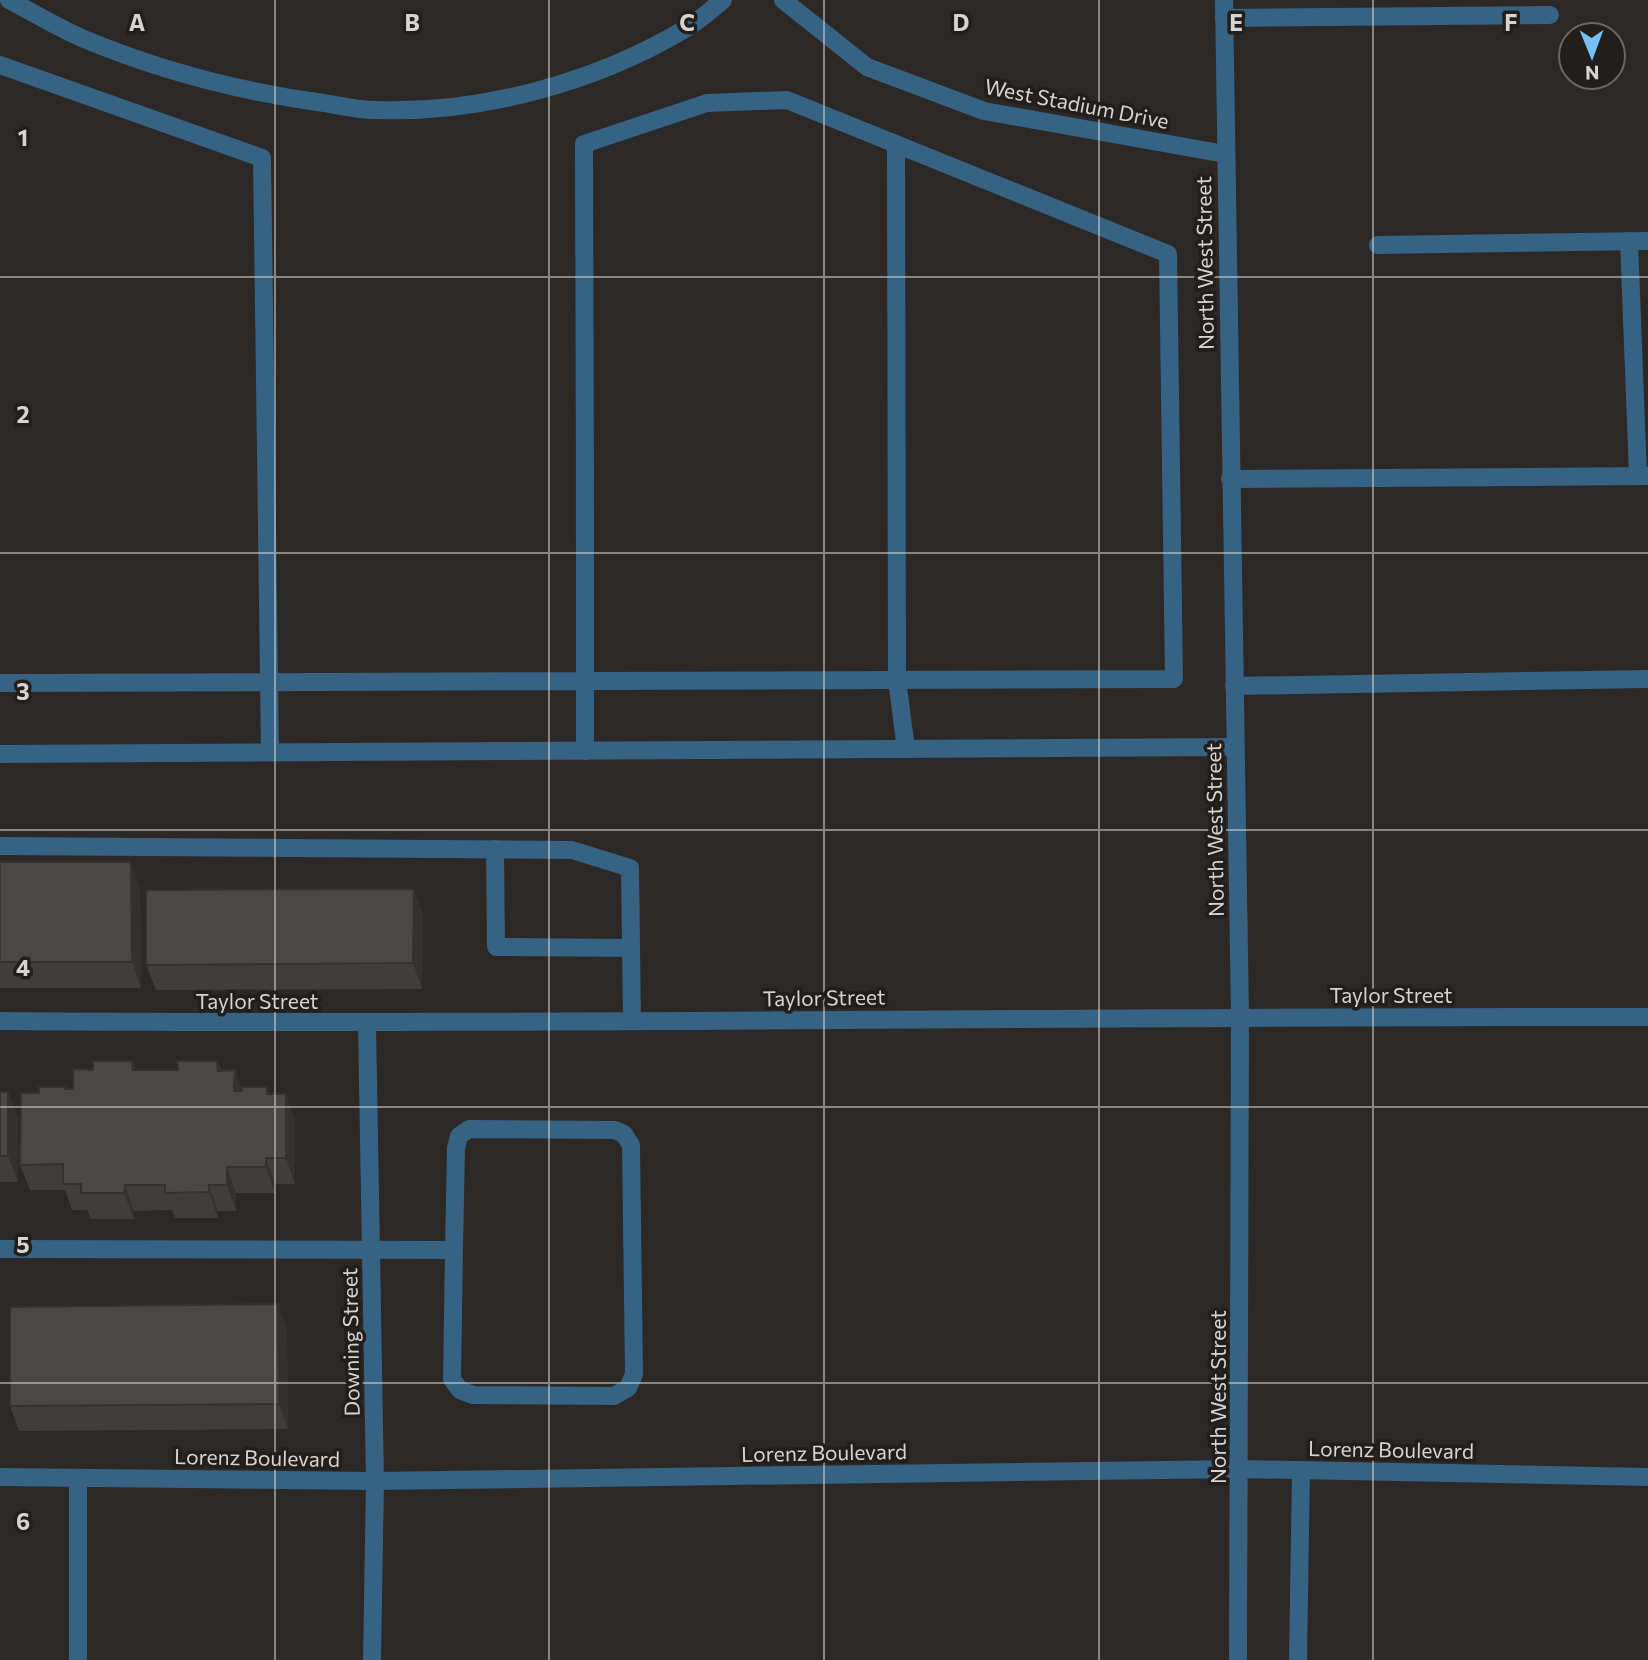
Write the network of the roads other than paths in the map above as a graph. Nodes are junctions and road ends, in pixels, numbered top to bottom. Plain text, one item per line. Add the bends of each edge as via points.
1 (9, 0) edge
2 (723, 0) edge
3 (783, 0) edge
4 (1224, 9) edge
5 (1550, 15) dead end
6 (0, 65) edge
7 (896, 144) junction
8 (1224, 154) junction
9 (1629, 241) junction
10 (1648, 241) edge
11 (1378, 245) dead end
12 (1643, 476) edge
13 (1230, 479) junction
14 (1648, 678) edge
15 (897, 680) junction
16 (585, 681) junction
17 (269, 682) junction
18 (0, 683) edge
19 (1234, 686) junction
20 (1235, 747) junction
21 (906, 749) junction
22 (585, 751) junction
23 (270, 752) junction
24 (0, 754) edge
25 (0, 846) edge
26 (495, 849) junction
27 (631, 948) junction
28 (1240, 1016) junction
29 (1648, 1017) edge
30 (0, 1021) edge
31 (632, 1021) junction
32 (367, 1024) junction
33 (0, 1249) edge
34 (371, 1249) junction
35 (454, 1250) junction
36 (1239, 1469) junction
37 (1301, 1470) junction
38 (0, 1477) edge
39 (1648, 1477) edge
40 (78, 1478) junction
41 (375, 1481) junction
42 (78, 1660) edge
43 (372, 1660) edge
44 (1238, 1660) edge
45 (1298, 1660) edge

1 - 2 street via 83,38 167,69 233,88 376,110 498,100 561,84 640,53 687,28
3 - 8 street, West Stadium Drive via 867,67 984,111
4 - 5 street
4 - 8 street, North West Street
6 - 17 street via 262,158
7 - 15 street
7 - 15 street via 1168,254 1174,666 1174,679
7 - 16 street via 787,100 707,103 584,144
8 - 13 street, North West Street
9 - 10 street
9 - 11 street
9 - 12 street
12 - 13 street
13 - 19 street, North West Street
14 - 19 street
15 - 16 street
15 - 21 street
16 - 17 street
16 - 22 street
17 - 18 street
17 - 23 street
19 - 20 street, North West Street
20 - 21 street
20 - 28 street, North West Street
21 - 22 street
22 - 23 street
23 - 24 street
25 - 26 street
26 - 27 street via 572,850 630,868
26 - 27 street via 496,947
27 - 31 street
28 - 29 street, Taylor Street
28 - 31 street, Taylor Street
28 - 36 street, North West Street
30 - 32 street, Taylor Street
31 - 32 street, Taylor Street
32 - 34 street, Downing Street
33 - 34 street
34 - 35 street
34 - 41 street, Downing Street
35 - 35 street via 452,1379 460,1390 472,1395 614,1396 628,1388 634,1374 631,1145 624,1134 615,1130 469,1129 456,1148
36 - 37 street, Lorenz Boulevard
36 - 41 street, Lorenz Boulevard
36 - 44 street, North West Street
37 - 39 street, Lorenz Boulevard
37 - 45 street
38 - 40 street, Lorenz Boulevard
40 - 41 street, Lorenz Boulevard
40 - 42 street
41 - 43 street, Downing Street

